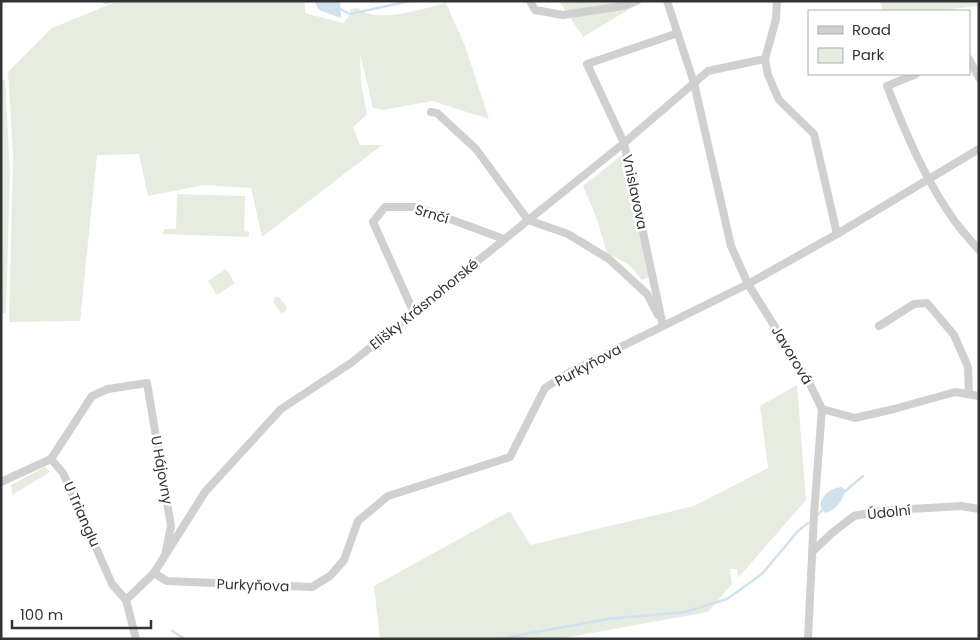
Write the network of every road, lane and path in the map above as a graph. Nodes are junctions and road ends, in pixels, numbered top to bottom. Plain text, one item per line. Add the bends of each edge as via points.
1 (530, 1) edge
2 (637, 1) edge
3 (667, 1) edge
4 (777, 1) edge
5 (678, 33) junction
6 (765, 59) junction
7 (970, 60) edge
8 (914, 75) edge
9 (979, 78) edge
10 (694, 83) junction
11 (431, 112) dead end
12 (624, 143) junction
13 (979, 149) edge
14 (929, 180) junction
15 (528, 220) junction
16 (837, 234) junction
17 (504, 240) junction
18 (979, 250) edge
19 (748, 284) junction
20 (414, 313) junction
21 (663, 326) junction
22 (879, 326) dead end
23 (969, 394) junction
24 (979, 396) edge
25 (822, 409) junction
26 (50, 459) junction
27 (1, 482) edge
28 (979, 509) edge
29 (813, 551) junction
30 (165, 556) junction
31 (154, 573) junction
32 (126, 600) junction
33 (136, 639) edge
34 (808, 639) edge

1 - 2 street via 535,10 563,15
3 - 5 street, Javorová
4 - 6 street via 776,19
5 - 10 street, Javorová
5 - 12 street, Vnislavova via 587,64
6 - 10 street, Elišky Krásnohorské via 708,71
6 - 16 street via 779,100 814,134
7 - 9 street
8 - 14 street via 887,86 905,133
10 - 12 street, Elišky Krásnohorské
10 - 19 street, Javorová via 732,246
11 - 15 street via 438,113 476,149
12 - 15 street, Elišky Krásnohorské
12 - 21 street, Vnislavova
13 - 14 street, Purkyňova
14 - 16 street, Purkyňova
14 - 18 street via 956,223
15 - 17 street, Elišky Krásnohorské
15 - 21 street via 568,234 610,259 647,294
16 - 19 street, Purkyňova
17 - 20 street, Elišky Krásnohorské
17 - 20 street, Srnčí via 417,207 385,207 373,222
19 - 21 street, Purkyňova
19 - 25 street, Javorová via 807,378
20 - 30 street, Elišky Krásnohorské via 351,363 281,409 205,492
21 - 31 street, Purkyňova via 568,373 546,388 510,457 388,496 358,521 344,560 330,576 312,587 167,581
22 - 23 street via 914,304 927,303 954,335 968,367
23 - 24 street
23 - 25 street via 955,392 856,418
25 - 29 street, Javorová
26 - 27 street
26 - 30 street, U Hájovny via 92,396 108,389 147,383 171,526
26 - 32 street, U Trianglu via 63,473 112,584
28 - 29 street, Údolní via 961,506 878,511 854,516
29 - 34 street, Javorová
30 - 31 street, Elišky Krásnohorské
31 - 32 street, Elišky Krásnohorské
32 - 33 street, U Trianglu

